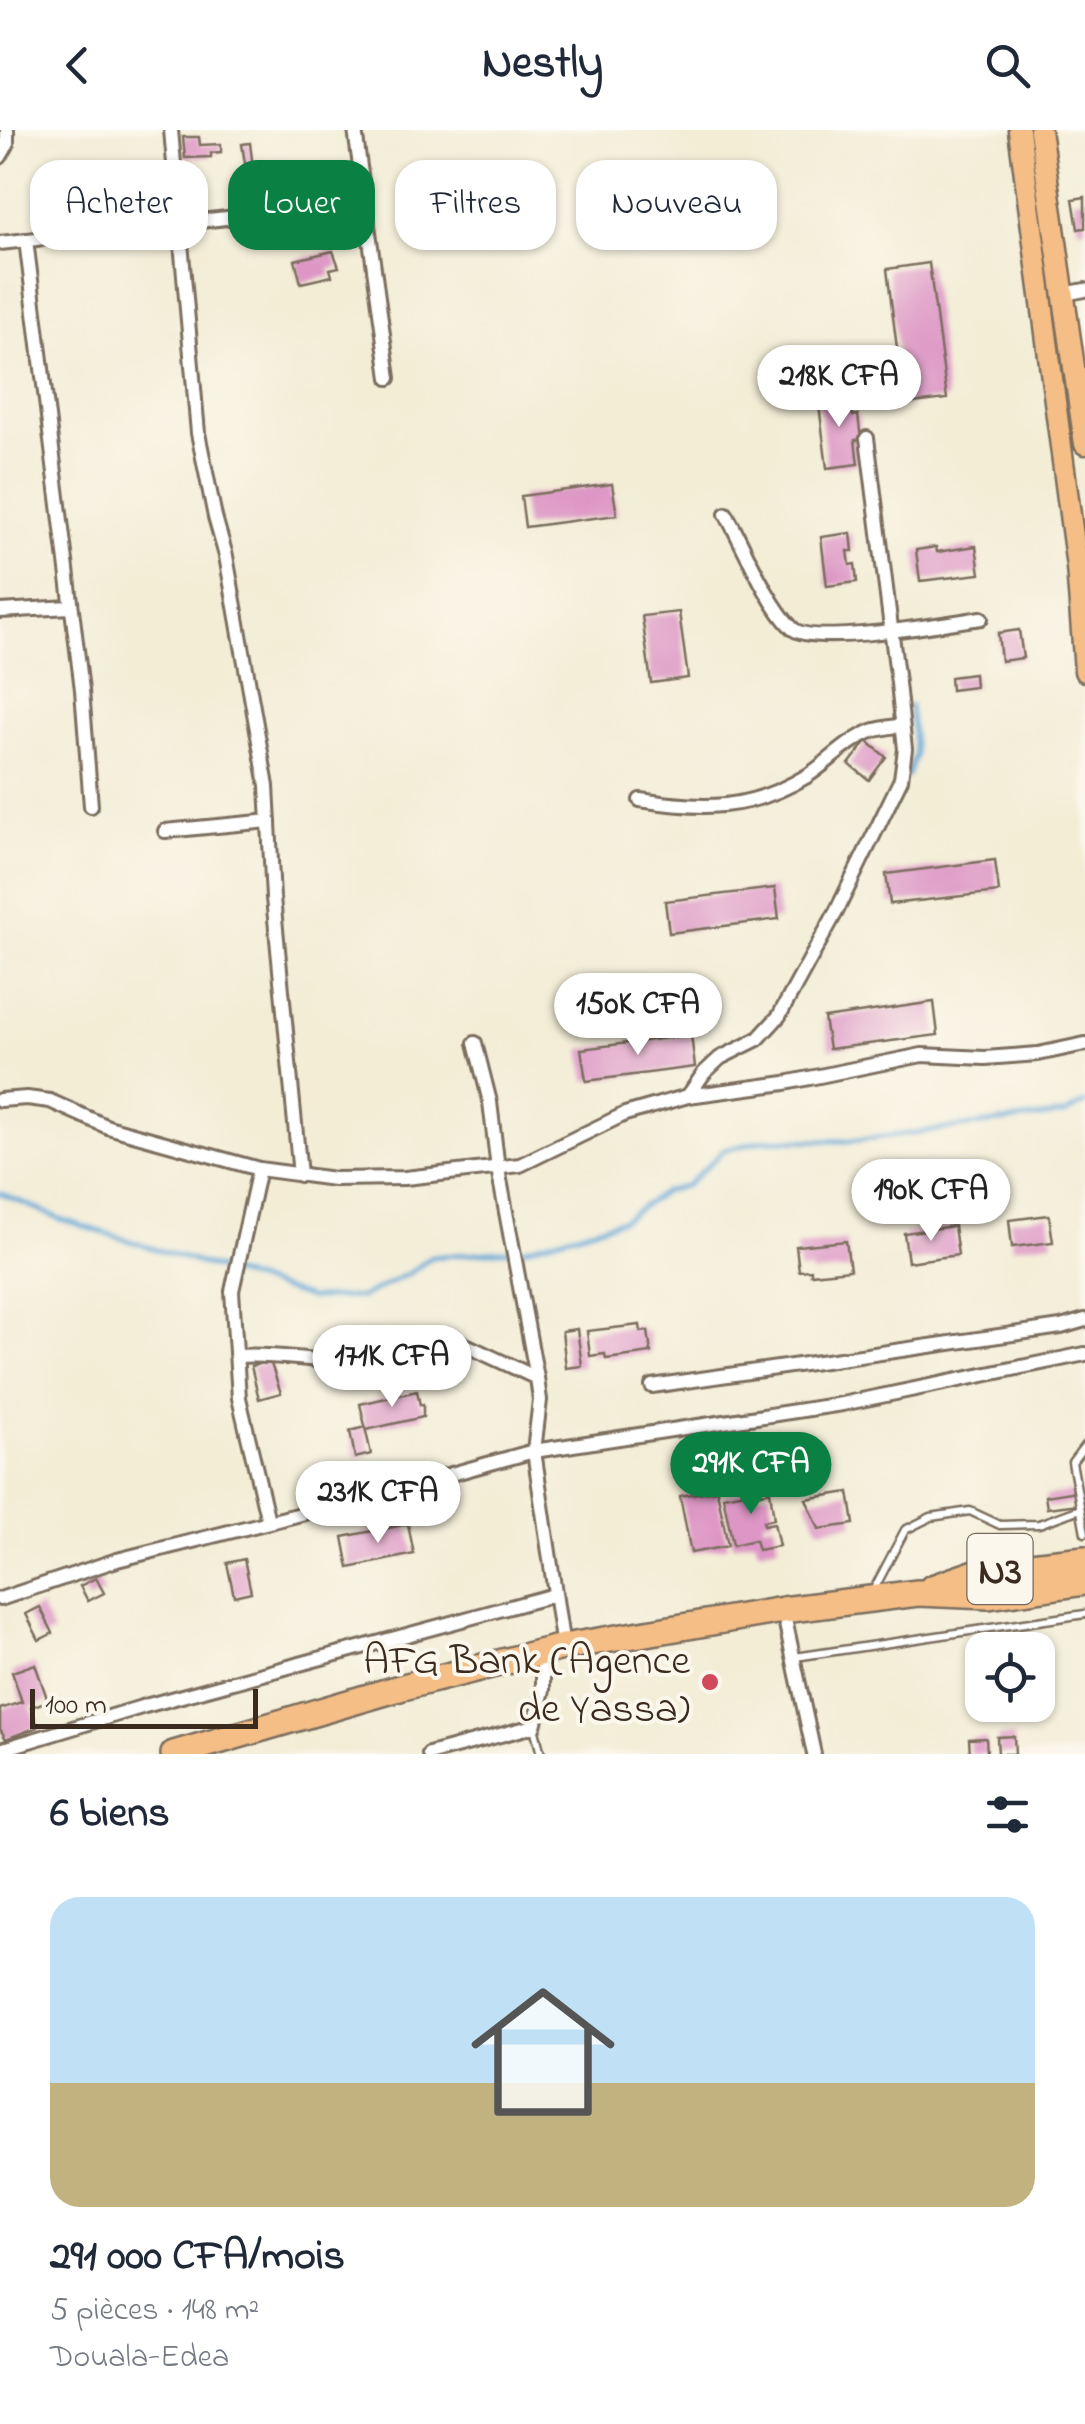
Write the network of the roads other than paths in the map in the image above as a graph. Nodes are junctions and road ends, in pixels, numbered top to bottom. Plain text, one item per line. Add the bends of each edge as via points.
1 (8, 130) edge
2 (170, 130) edge
3 (355, 130) edge
4 (1019, 130) edge
5 (1040, 130) edge
6 (0, 157) edge
7 (173, 160) edge
8 (358, 160) edge
9 (26, 240) junction
10 (30, 240) edge
11 (0, 243) edge
12 (181, 250) edge
13 (370, 250) edge
14 (1074, 292) edge
15 (389, 378) dead end
16 (867, 438) dead end
17 (1085, 444) edge
18 (726, 514) dead end
19 (70, 606) junction
20 (1082, 608) edge
21 (0, 612) edge
22 (981, 618) dead end
23 (891, 630) junction
24 (1085, 671) edge
25 (902, 724) junction
26 (640, 800) dead end
27 (92, 806) dead end
28 (269, 821) junction
29 (165, 831) dead end
30 (475, 1043) dead end
31 (1085, 1044) edge
32 (688, 1096) junction
33 (0, 1100) edge
34 (259, 1169) junction
35 (498, 1169) junction
36 (300, 1175) junction
37 (1085, 1320) edge
38 (1085, 1354) edge
39 (238, 1356) junction
40 (537, 1378) junction
41 (652, 1386) dead end
42 (1085, 1444) edge
43 (534, 1451) junction
44 (1080, 1509) junction
45 (268, 1521) junction
46 (1085, 1533) edge
47 (1085, 1559) edge
48 (1085, 1582) edge
49 (918, 1592) junction
50 (554, 1596) junction
51 (0, 1599) edge
52 (870, 1599) junction
53 (783, 1610) junction
54 (1085, 1614) edge
55 (553, 1649) junction
56 (795, 1657) junction
57 (534, 1726) junction
58 (0, 1750) edge
59 (174, 1754) edge
60 (429, 1754) edge
61 (541, 1754) edge
62 (814, 1754) edge

1 - 6 street
2 - 7 street
3 - 8 street
4 - 20 main road
5 - 14 main road
9 - 10 street
9 - 11 street
9 - 19 street
12 - 28 street via 198,433 253,702
13 - 15 street
14 - 17 main road
16 - 23 street
18 - 23 street via 794,630 807,636
19 - 21 street
19 - 27 street
20 - 24 main road
22 - 23 street
23 - 25 street
25 - 26 street via 872,732 809,774 746,804 686,807
25 - 32 street via 901,779 779,1016 758,1039 720,1058
28 - 29 street
28 - 36 street
30 - 35 street
31 - 32 street via 985,1058 922,1054
32 - 35 street via 625,1114 520,1165
33 - 34 street via 50,1101 108,1127
34 - 36 street
34 - 39 street via 232,1291
35 - 36 street via 405,1178
35 - 40 street
37 - 41 street
38 - 43 street via 842,1404
39 - 40 street via 338,1361 443,1340
39 - 45 street via 239,1398
40 - 43 street
42 - 44 lane via 1072,1462
43 - 45 street
43 - 50 street
44 - 46 lane
44 - 52 lane via 1038,1524 1000,1525 970,1512 931,1517 905,1530
45 - 51 street via 116,1560
47 - 49 highway, N3 via 984,1570
48 - 49 highway, N3 via 989,1596
49 - 52 highway, N3
50 - 55 street
50 - 58 street
52 - 53 highway, N3
53 - 55 highway, N3
53 - 56 street
54 - 56 lane
55 - 57 street
55 - 59 highway, N3
56 - 62 street
57 - 60 street
57 - 61 lane

